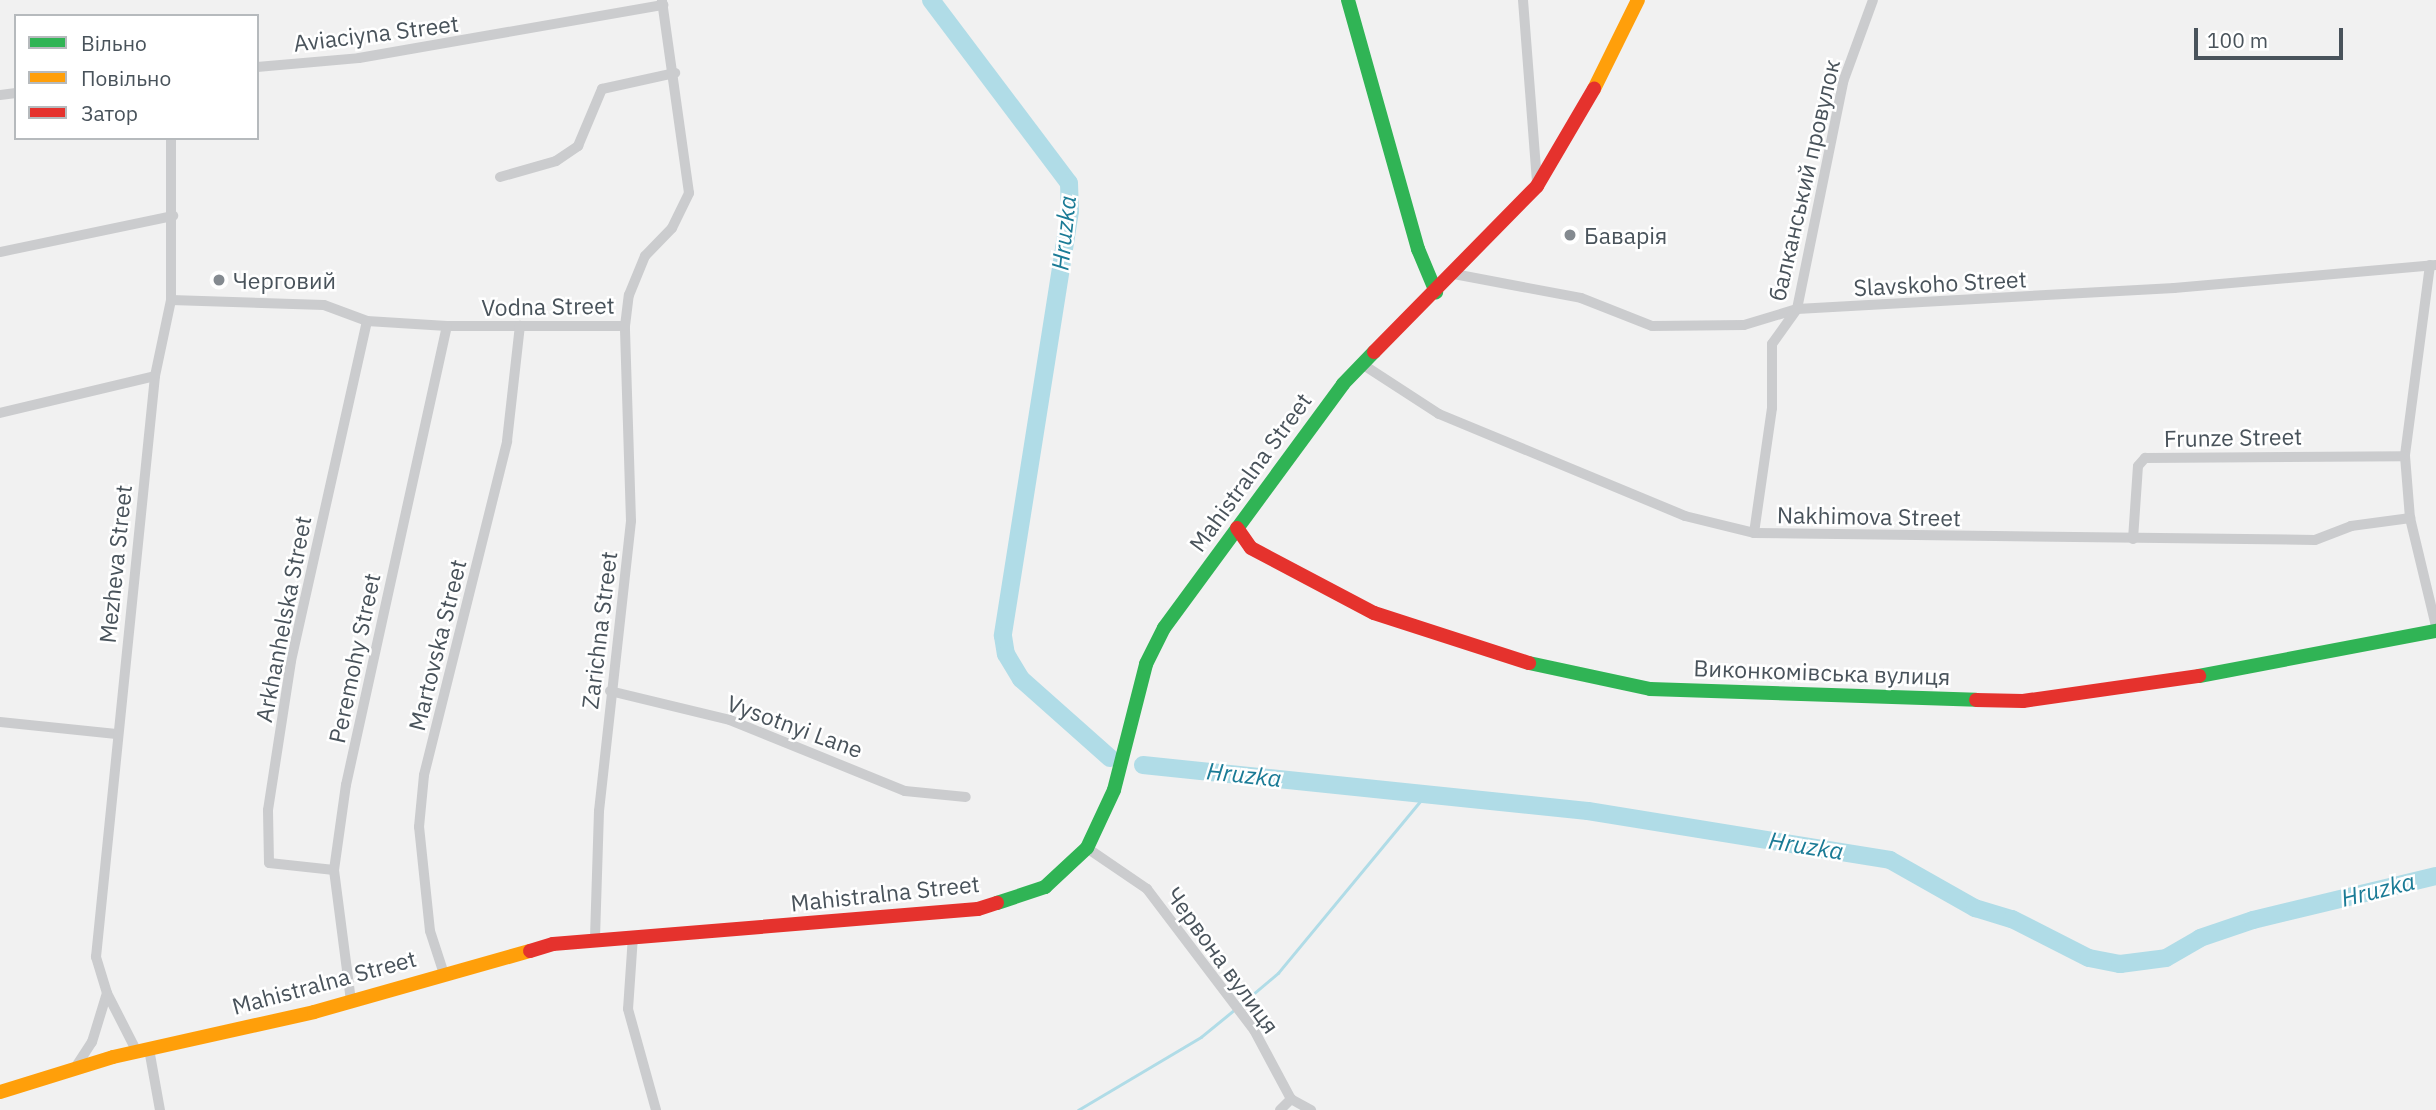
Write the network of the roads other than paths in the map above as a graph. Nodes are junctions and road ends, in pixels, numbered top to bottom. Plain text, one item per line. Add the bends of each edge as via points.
1 (1348, 0) edge
2 (1523, 0) edge
3 (1638, 0) edge
4 (1873, 0) edge
5 (663, 3) edge
6 (259, 66) edge
7 (675, 72) junction
8 (171, 140) edge
9 (500, 177) dead end
10 (1537, 186) junction
11 (173, 216) junction
12 (0, 252) edge
13 (1426, 262) junction
14 (2433, 265) edge
15 (1454, 274) junction
16 (1436, 292) junction
17 (171, 300) junction
18 (1797, 309) junction
19 (367, 321) junction
20 (447, 326) junction
21 (520, 326) junction
22 (625, 326) junction
23 (1362, 364) junction
24 (155, 376) junction
25 (0, 413) edge
26 (2405, 456) junction
27 (2410, 518) junction
28 (1237, 528) junction
29 (1754, 533) junction
30 (2133, 539) junction
31 (2436, 628) edge
32 (610, 691) junction
33 (0, 722) edge
34 (117, 734) junction
35 (966, 797) dead end
36 (1087, 848) junction
37 (334, 870) junction
38 (633, 936) junction
39 (595, 938) junction
40 (444, 974) junction
41 (107, 993) junction
42 (351, 1001) junction
43 (143, 1050) junction
44 (75, 1068) junction
45 (0, 1091) edge
46 (1291, 1099) junction
47 (160, 1110) edge
48 (656, 1110) edge
49 (1280, 1110) edge
50 (1311, 1110) edge

1 - 13 main road via 1418,249
2 - 10 street
3 - 10 main road, Mahistralna Street via 1589,100
4 - 18 street, балканський провулок via 1843,82
5 - 6 street, Aviaciyna Street via 359,58
5 - 7 street, Vodna Street
7 - 9 street via 602,89 578,146 556,161
7 - 22 street, Vodna Street via 689,193 671,228 645,256 629,295
8 - 11 street, Mezheva Street
10 - 15 main road, Mahistralna Street
11 - 12 street
11 - 17 street, Mezheva Street
13 - 15 main road
13 - 16 main road
14 - 18 street, Slavskoho Street via 2174,288
14 - 26 street
15 - 16 main road, Mahistralna Street
15 - 18 street, Slavskoho Street via 1581,298 1652,326 1744,325
16 - 23 main road, Mahistralna Street
17 - 19 street, Vodna Street via 324,305
17 - 24 street, Mezheva Street
18 - 29 street, балканський провулок via 1772,344 1772,408
19 - 20 street, Vodna Street
19 - 37 street, Arkhanhelska Street via 291,661 268,810 269,863
20 - 21 street, Vodna Street
20 - 37 street, Peremohy Street via 346,785
21 - 22 street, Vodna Street
21 - 40 street, Martovska Street via 507,441 424,775 419,827 430,930
22 - 32 street, Zarichna Street via 631,521
23 - 28 main road, Mahistralna Street
23 - 29 street, Nakhimova Street via 1438,414 1685,516
24 - 25 street
24 - 34 street, Mezheva Street
26 - 27 street
26 - 30 street, Frunze Street via 2145,458 2138,466
27 - 30 street, Nakhimova Street via 2351,526 2315,540
27 - 31 street
28 - 31 main road, Виконкомівська вулиця via 1251,548 1374,613 1505,658 1650,689 2023,701 2129,689
28 - 36 main road, Mahistralna Street via 1164,628 1146,664 1114,790
29 - 30 street, Nakhimova Street
32 - 35 street, Vysotnyi Lane via 730,720 905,791
32 - 39 street, Zarichna Street
33 - 34 street
34 - 41 street, Mezheva Street via 96,957
36 - 38 main road, Mahistralna Street via 1045,887 978,909
36 - 46 street, Червона вулиця via 1147,889 1254,1030
37 - 42 street, Peremohy Street
38 - 39 main road, Mahistralna Street
38 - 48 street via 628,1009
39 - 40 main road, Mahistralna Street via 553,944
40 - 42 main road, Mahistralna Street
41 - 43 street, Mezheva Street
41 - 44 street via 92,1042
42 - 43 main road, Mahistralna Street
43 - 44 main road, Mahistralna Street
43 - 47 street, Mezheva Street
44 - 45 main road, Mahistralna Street
46 - 49 street
46 - 50 street

